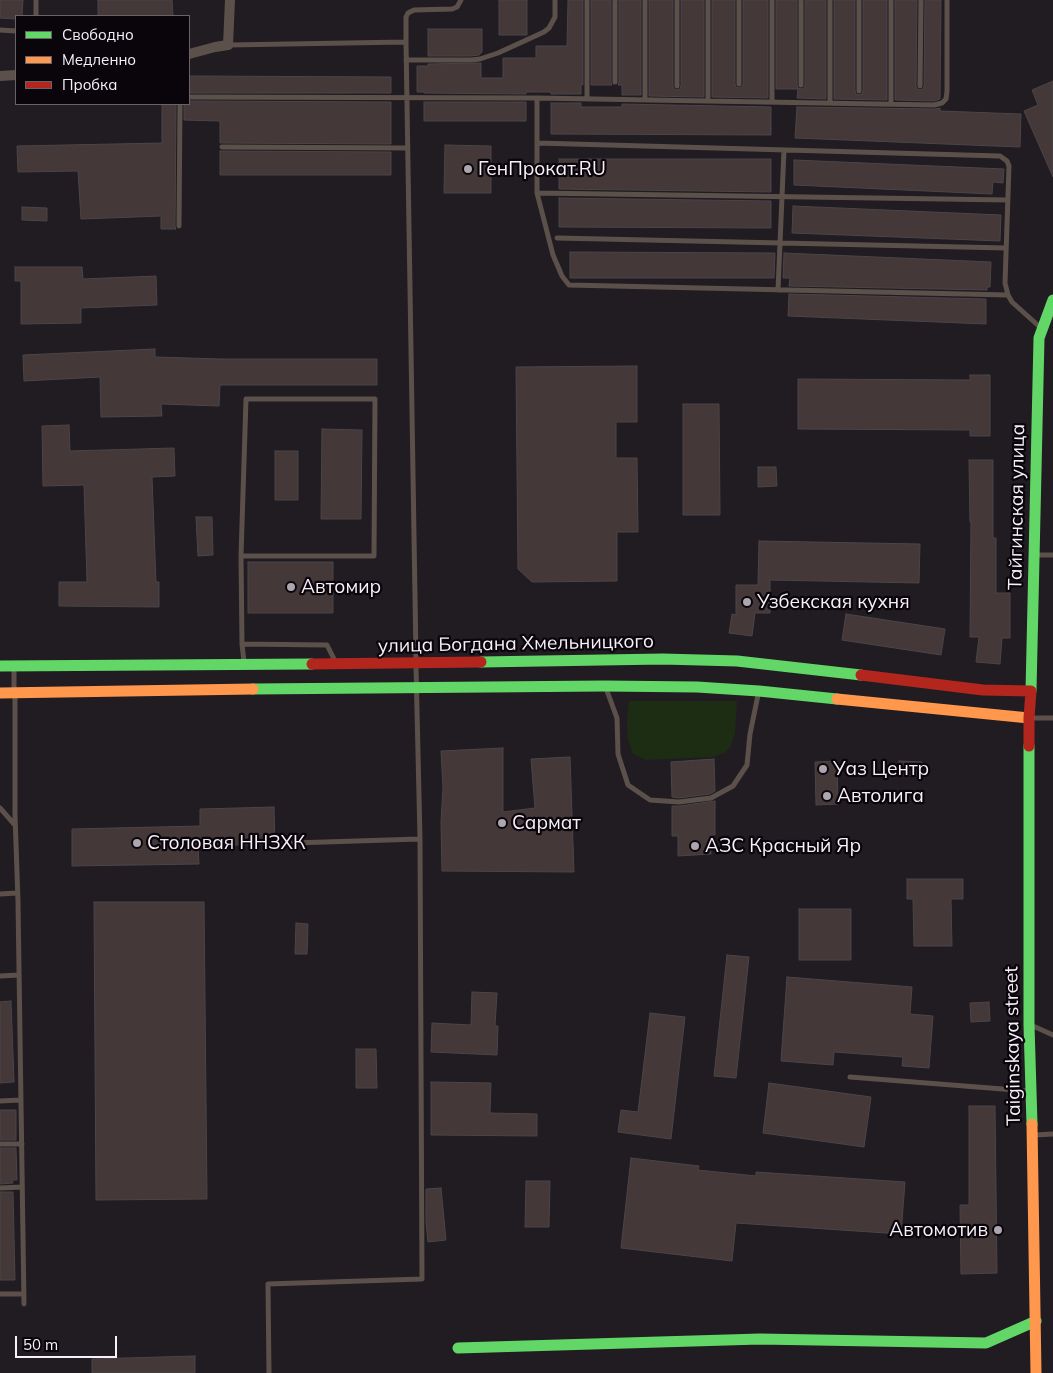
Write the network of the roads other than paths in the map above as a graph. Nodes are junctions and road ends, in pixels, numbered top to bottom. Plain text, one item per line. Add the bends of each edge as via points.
1 (36, 0) edge
2 (230, 0) edge
3 (462, 0) edge
4 (555, 0) edge
5 (587, 0) edge
6 (615, 0) edge
7 (645, 0) edge
8 (677, 0) edge
9 (708, 0) edge
10 (739, 0) edge
11 (772, 0) edge
12 (801, 0) edge
13 (830, 0) edge
14 (859, 0) edge
15 (891, 0) edge
16 (920, 0) edge
17 (947, 0) edge
18 (36, 15) edge
19 (0, 30) edge
20 (15, 31) edge
21 (406, 42) junction
22 (228, 45) junction
23 (190, 54) edge
24 (406, 60) junction
25 (15, 75) edge
26 (0, 76) edge
27 (615, 82) dead end
28 (739, 84) dead end
29 (801, 85) dead end
30 (677, 86) dead end
31 (920, 86) dead end
32 (858, 91) dead end
33 (190, 97) edge
34 (407, 98) junction
35 (537, 98) junction
36 (587, 99) junction
37 (645, 100) junction
38 (708, 101) junction
39 (772, 102) junction
40 (830, 103) junction
41 (891, 104) junction
42 (180, 105) edge
43 (537, 143) junction
44 (222, 147) dead end
45 (408, 148) junction
46 (784, 150) junction
47 (537, 193) junction
48 (782, 197) junction
49 (1008, 200) junction
50 (179, 226) dead end
51 (557, 238) dead end
52 (780, 243) junction
53 (1006, 248) junction
54 (778, 290) junction
55 (1008, 295) junction
56 (1053, 300) edge
57 (1042, 329) junction
58 (1034, 555) junction
59 (1053, 555) edge
60 (241, 556) junction
61 (242, 644) junction
62 (416, 662) junction
63 (245, 664) junction
64 (337, 664) junction
65 (0, 666) edge
66 (14, 666) junction
67 (664, 673) junction
68 (605, 686) junction
69 (417, 687) junction
70 (759, 691) junction
71 (14, 692) junction
72 (1031, 692) junction
73 (0, 693) edge
74 (1029, 718) junction
75 (1053, 718) edge
76 (0, 808) edge
77 (15, 825) junction
78 (420, 839) junction
79 (293, 843) dead end
80 (18, 893) junction
81 (0, 894) edge
82 (19, 975) junction
83 (0, 976) edge
84 (1029, 1025) junction
85 (1053, 1035) edge
86 (850, 1077) dead end
87 (1031, 1091) junction
88 (0, 1100) edge
89 (21, 1100) junction
90 (1053, 1134) edge
91 (1032, 1135) junction
92 (0, 1144) edge
93 (22, 1144) junction
94 (22, 1187) junction
95 (0, 1188) edge
96 (0, 1294) edge
97 (24, 1294) junction
98 (24, 1304) dead end
99 (1036, 1321) junction
100 (458, 1348) dead end
101 (269, 1373) edge
102 (1036, 1373) edge

1 - 18 lane
2 - 22 street
3 - 21 lane via 452,9 411,11 406,17
4 - 24 lane via 555,16 549,28 498,53 471,60
5 - 36 lane
6 - 27 lane
7 - 37 lane
8 - 30 lane
9 - 38 lane
10 - 28 lane
11 - 39 lane
12 - 29 lane
13 - 40 lane
14 - 32 lane
15 - 41 lane
16 - 31 lane
17 - 41 lane via 946,99 934,105
19 - 20 lane
21 - 22 lane
21 - 24 lane
22 - 23 street
24 - 34 lane
25 - 26 street
33 - 34 lane
34 - 35 lane
34 - 45 lane
35 - 36 lane
35 - 43 lane
36 - 37 lane
37 - 38 lane
38 - 39 lane
39 - 40 lane
40 - 41 lane
42 - 50 lane
43 - 46 lane
43 - 47 lane
44 - 45 lane
45 - 62 lane
46 - 48 lane
46 - 49 lane via 1000,156 1008,166
47 - 48 lane
47 - 54 lane via 553,255 569,285
48 - 49 lane
48 - 52 lane
49 - 53 lane
51 - 52 lane
52 - 53 lane
52 - 54 lane
53 - 55 lane
54 - 55 lane
55 - 57 lane
56 - 57 main road, Тайгинская улица
57 - 58 main road, Тайгинская улица via 1039,338
58 - 59 lane
58 - 72 main road, Тайгинская улица
60 - 60 lane via 374,556 375,400 246,399
60 - 61 lane
61 - 63 lane
61 - 64 lane via 327,645
62 - 64 main road, улица Богдана Хмельницкого
62 - 67 main road, улица Богдана Хмельницкого
62 - 69 lane
63 - 64 main road, улица Богдана Хмельницкого
63 - 66 main road, улица Богдана Хмельницкого
65 - 66 main road, улица Богдана Хмельницкого
66 - 71 lane
67 - 68 main road, улица Богдана Хмельницкого
67 - 70 main road, улица Богдана Хмельницкого
67 - 72 main road, улица Богдана Хмельницкого via 737,661 983,690
68 - 69 main road, улица Богдана Хмельницкого
68 - 70 lane via 617,718 618,754 628,785 650,800 679,802 711,798 733,786 747,765
69 - 71 main road, улица Богдана Хмельницкого
69 - 78 lane
70 - 74 main road, улица Богдана Хмельницкого
71 - 73 main road, улица Богдана Хмельницкого
71 - 77 lane
72 - 74 main road, Тайгинская улица
74 - 75 lane
74 - 84 main road, Taiginskaya street
76 - 77 lane
77 - 80 lane
78 - 79 lane
78 - 101 lane via 422,1280 268,1284
80 - 81 lane
80 - 82 lane
82 - 83 lane
82 - 89 lane
84 - 85 lane
84 - 87 main road, Taiginskaya street
86 - 87 lane
87 - 91 main road, Taiginskaya street
88 - 89 lane
89 - 93 lane
90 - 91 lane
91 - 99 main road, Taiginskaya street
92 - 93 lane
93 - 94 lane
94 - 95 lane
94 - 97 lane
96 - 97 lane
97 - 98 lane
99 - 100 main road via 986,1343 760,1339
99 - 102 main road, Taiginskaya street

